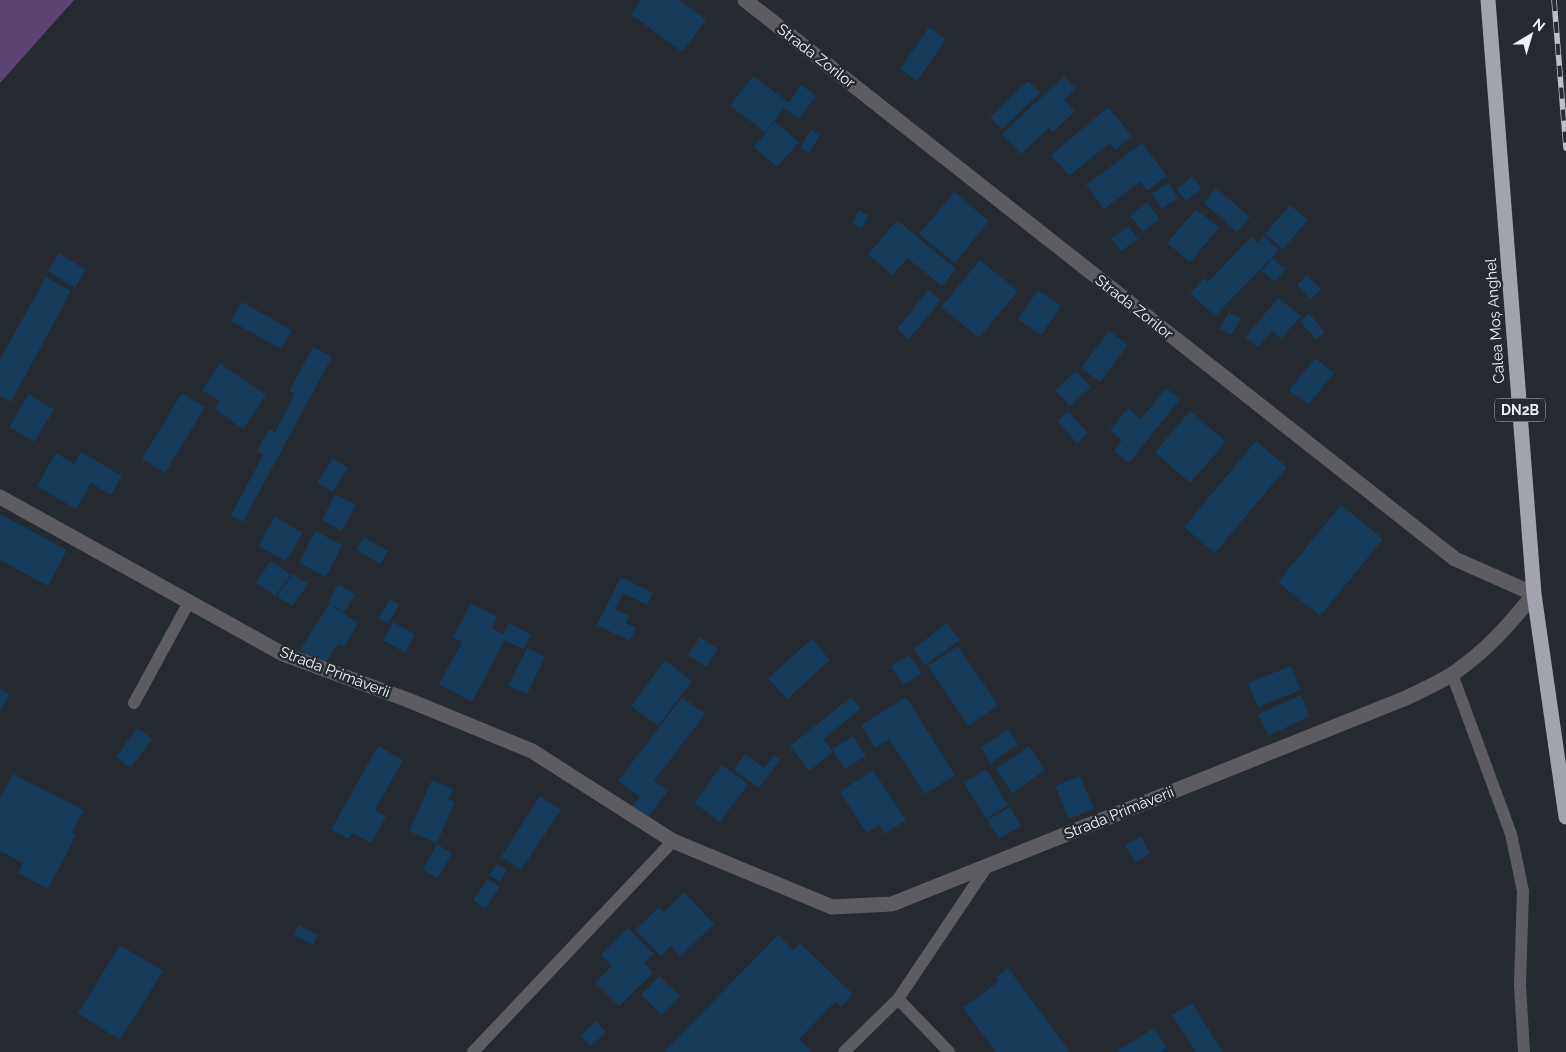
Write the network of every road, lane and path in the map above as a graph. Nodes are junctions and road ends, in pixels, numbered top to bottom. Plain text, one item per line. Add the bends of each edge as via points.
1 (745, 0) edge
2 (1488, 0) edge
3 (0, 497) edge
4 (1534, 594) junction
5 (189, 602) junction
6 (1452, 674) junction
7 (134, 703) dead end
8 (1566, 818) edge
9 (673, 841) junction
10 (988, 865) junction
11 (898, 999) junction
12 (473, 1052) edge
13 (844, 1052) edge
14 (949, 1052) edge
15 (1524, 1052) edge

1 - 4 street, Strada Zorilor via 1455,560
2 - 4 highway, Calea Moș Anghel / DN2B
3 - 5 street, Strada Primăverii
4 - 6 street, Strada Primăverii via 1503,632
4 - 8 highway, Calea Moș Anghel / DN2B
5 - 7 lane
5 - 9 street, Strada Primăverii via 283,654 408,700 532,751
6 - 10 street, Strada Primăverii via 1406,698
6 - 15 lane via 1511,834 1523,891 1520,985
9 - 10 street, Strada Primăverii via 832,907 892,904
9 - 12 lane
10 - 11 lane
11 - 13 lane
11 - 14 lane

